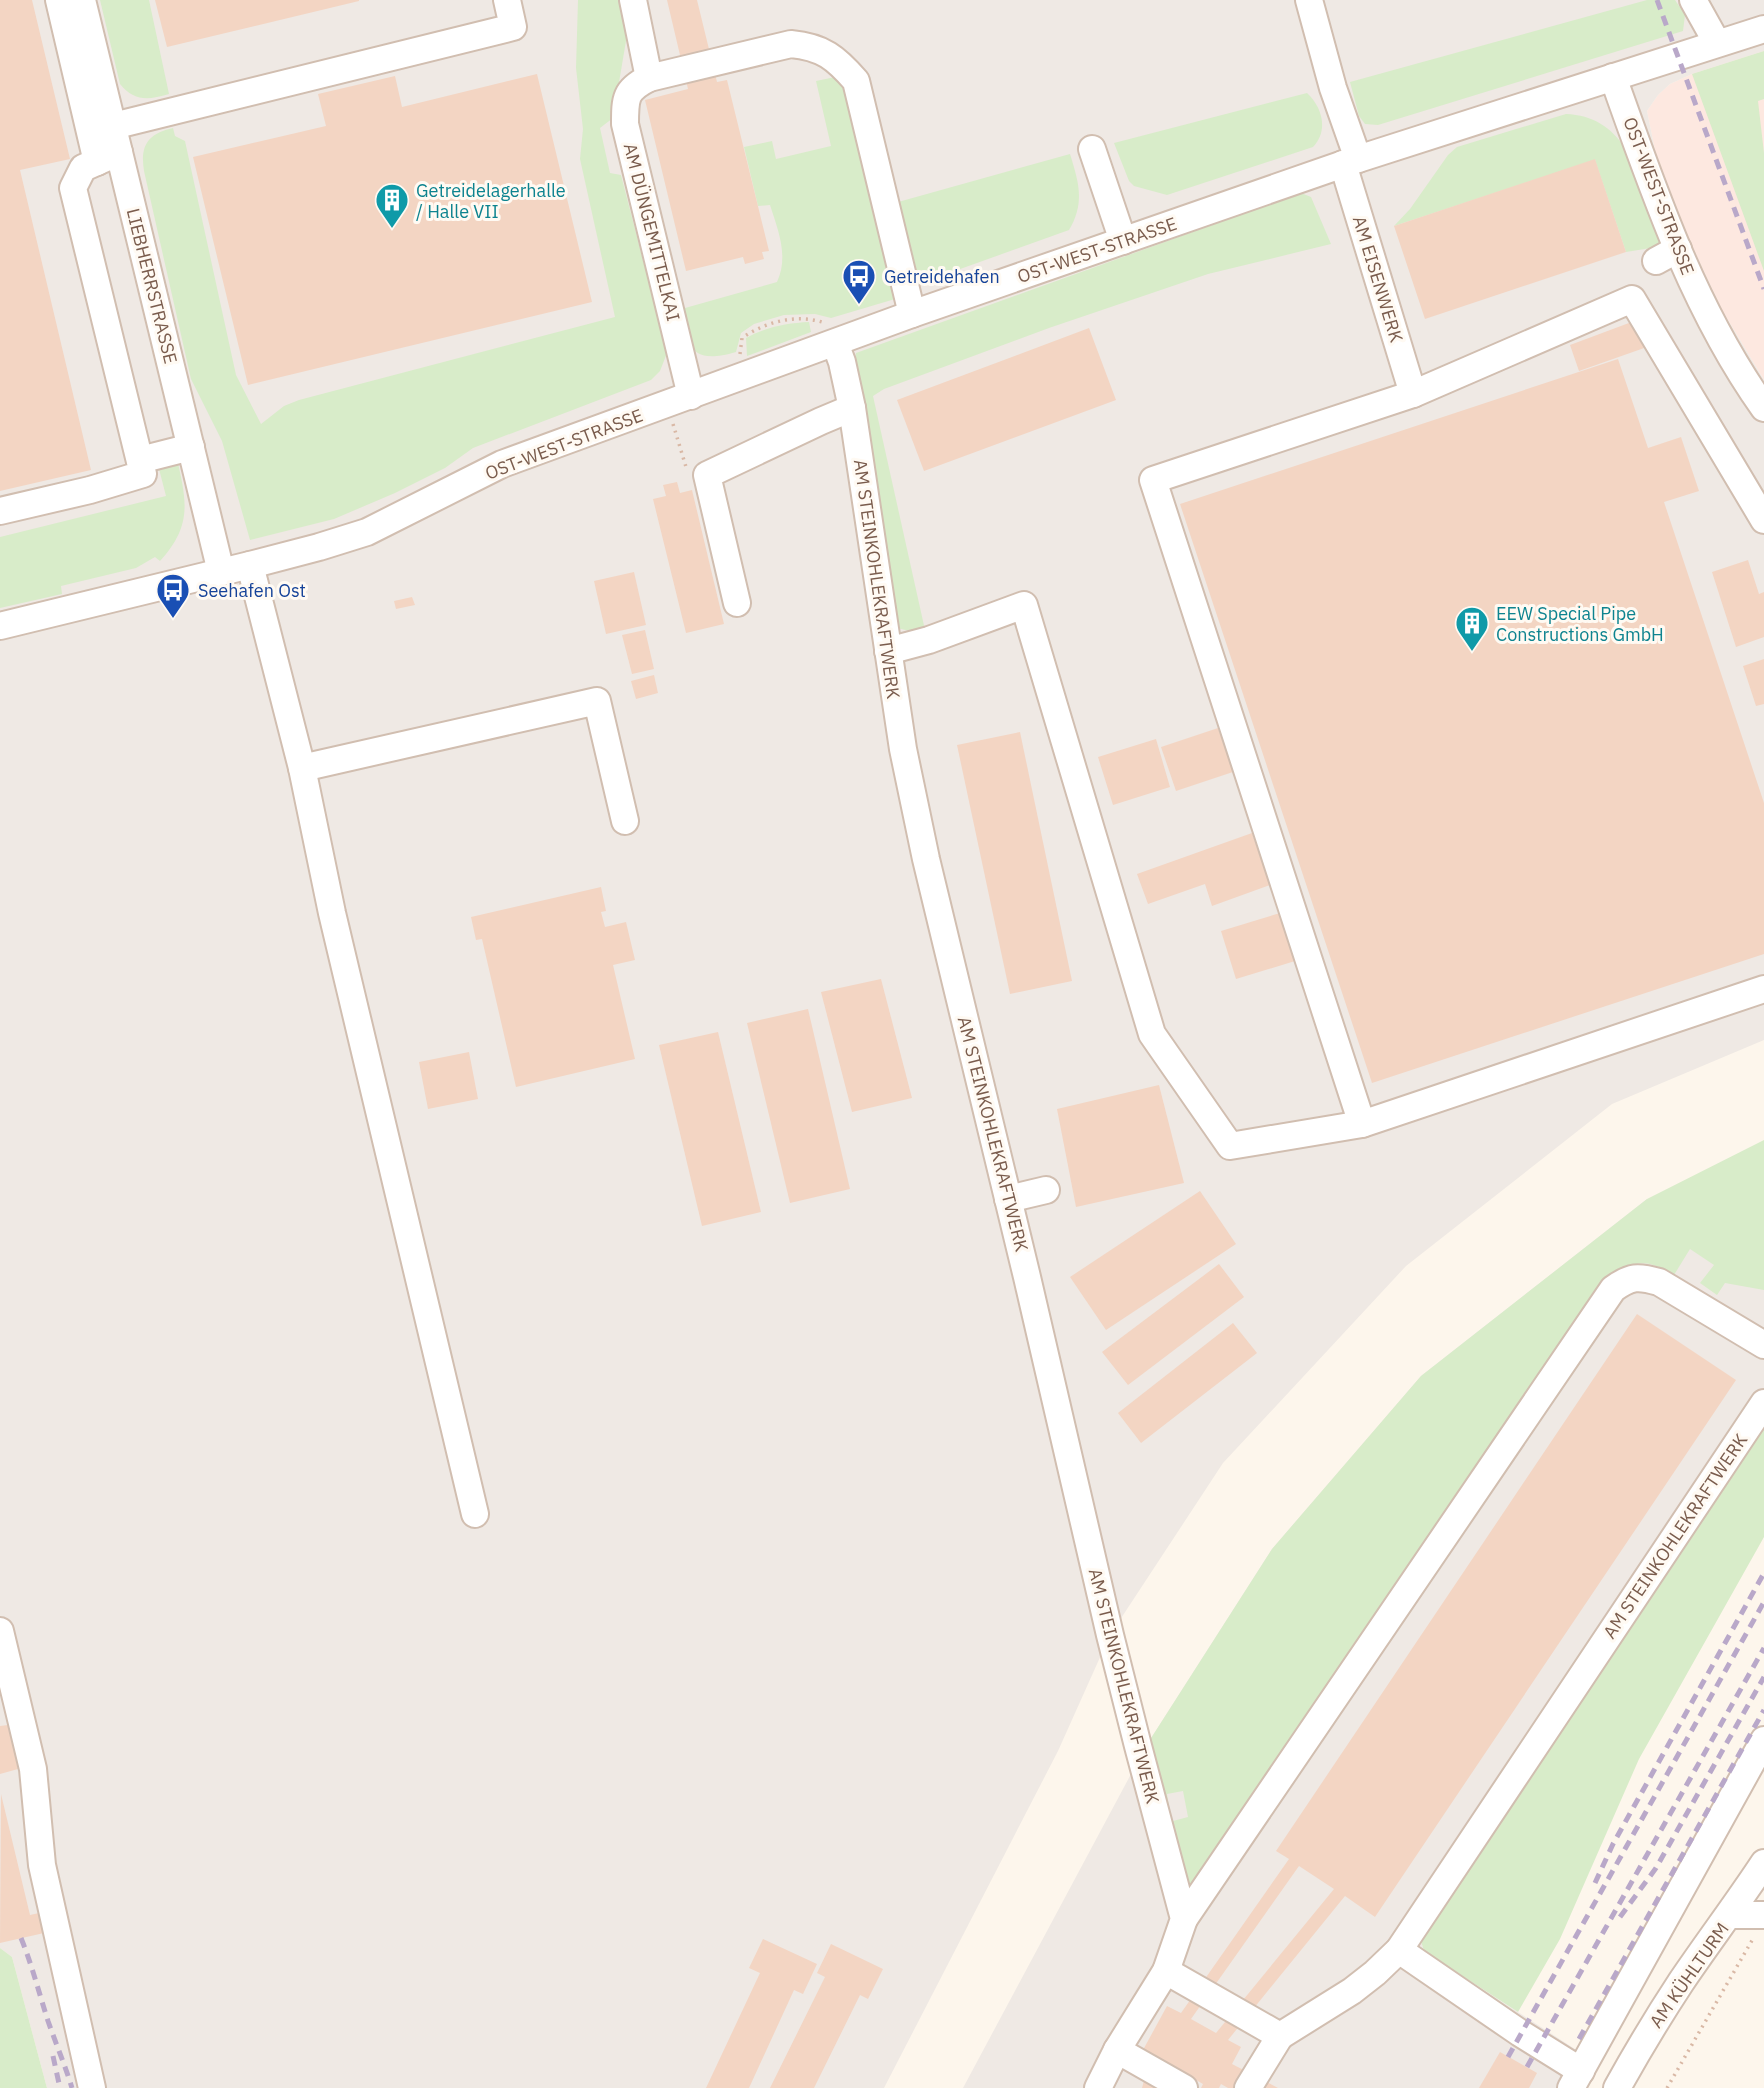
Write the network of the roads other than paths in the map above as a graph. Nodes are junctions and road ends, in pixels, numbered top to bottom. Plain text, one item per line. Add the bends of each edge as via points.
1 (59, 0) edge
2 (82, 0) edge
3 (507, 0) edge
4 (633, 0) edge
5 (1309, 0) edge
6 (1692, 0) edge
7 (1764, 29) edge
8 (1717, 43) junction
9 (1613, 77) junction
10 (649, 78) junction
11 (110, 147) junction
12 (1092, 149) dead end
13 (1351, 161) junction
14 (1123, 241) junction
15 (912, 314) junction
16 (835, 343) junction
17 (1413, 394) junction
18 (679, 401) junction
19 (852, 408) junction
20 (1764, 408) edge
21 (191, 447) junction
22 (140, 460) junction
23 (0, 511) edge
24 (1764, 520) edge
25 (250, 565) junction
26 (221, 572) junction
27 (737, 603) dead end
28 (0, 625) edge
29 (888, 651) junction
30 (302, 768) junction
31 (625, 821) dead end
32 (1764, 989) edge
33 (1362, 1124) junction
34 (1046, 1191) dead end
35 (1008, 1199) junction
36 (1764, 1345) edge
37 (1764, 1403) edge
38 (475, 1514) dead end
39 (0, 1630) edge
40 (1764, 1740) edge
41 (1764, 1863) edge
42 (1730, 1915) junction
43 (1184, 1919) junction
44 (1761, 1924) edge
45 (1399, 1950) junction
46 (1166, 1971) junction
47 (1280, 2036) junction
48 (1117, 2050) junction
49 (1576, 2080) edge
50 (92, 2088) edge
51 (1098, 2088) edge
52 (1184, 2088) edge
53 (1248, 2088) edge
54 (1617, 2088) edge

1 - 11 street
2 - 11 street, LIEBHERRSTRASSE
3 - 11 street via 513,27
4 - 10 street
5 - 13 street, AM EISENWERK
6 - 8 street
7 - 8 street
8 - 9 street
9 - 13 street, OST-WEST-STRASSE
9 - 20 street, OST-WEST-STRASSE via 1665,220 1667,255
10 - 15 street via 791,44 811,46 839,62 856,82
10 - 18 street, AM DÜNGEMITTELKAI via 634,86 625,100 625,124
11 - 21 street, LIEBHERRSTRASSE
11 - 22 street via 83,168 73,188
12 - 14 street
13 - 14 street, OST-WEST-STRASSE
13 - 17 street, AM EISENWERK
14 - 15 street, OST-WEST-STRASSE
15 - 16 street, OST-WEST-STRASSE
16 - 18 street, OST-WEST-STRASSE
16 - 19 street, AM STEINKOHLEKRAFTWERK
17 - 24 street via 1632,299
17 - 33 street via 1153,480
18 - 25 street, OST-WEST-STRASSE via 502,464 367,532
19 - 27 street via 707,475
19 - 29 street, AM STEINKOHLEKRAFTWERK
21 - 22 street
21 - 26 street, LIEBHERRSTRASSE
22 - 23 street via 143,474
25 - 26 street, OST-WEST-STRASSE
25 - 30 street
26 - 28 street, OST-WEST-STRASSE
29 - 33 street via 1024,605 1152,1034 1230,1146
29 - 35 street, AM STEINKOHLEKRAFTWERK via 926,859
30 - 31 street via 597,701
30 - 38 street via 332,914
32 - 33 street
34 - 35 street
35 - 43 street, AM STEINKOHLEKRAFTWERK via 1126,1700
36 - 43 street via 1659,1282 1627,1279 1613,1289
37 - 45 street, AM STEINKOHLEKRAFTWERK
39 - 50 street via 33,1769 42,1865
40 - 49 street
41 - 42 street, AM KÜHLTURM
42 - 44 street
42 - 54 street, AM KÜHLTURM via 1681,1982
43 - 46 street
45 - 47 street, AM STEINKOHLEKRAFTWERK via 1352,1991
45 - 49 street via 1520,2033
46 - 47 street
46 - 48 street
47 - 53 street, AM STEINKOHLEKRAFTWERK
48 - 51 street
48 - 52 street

